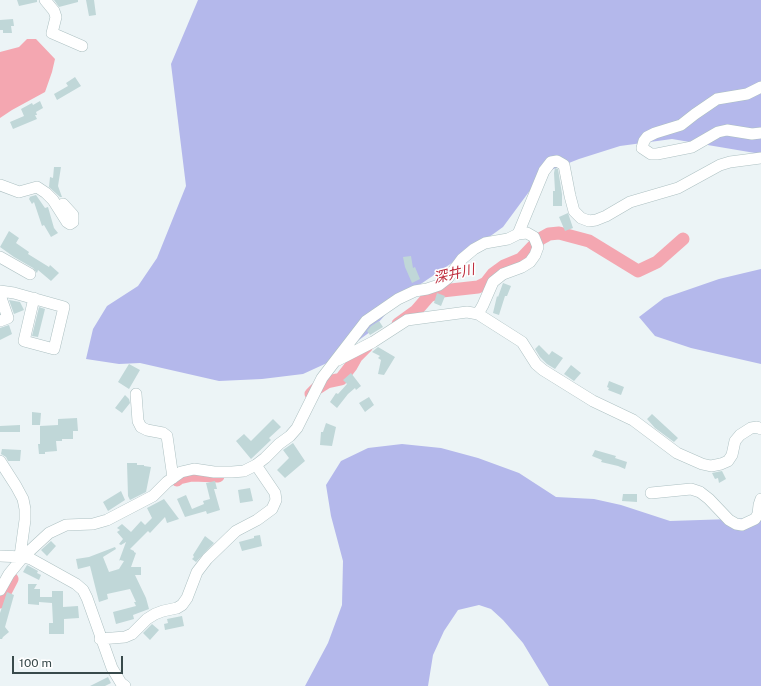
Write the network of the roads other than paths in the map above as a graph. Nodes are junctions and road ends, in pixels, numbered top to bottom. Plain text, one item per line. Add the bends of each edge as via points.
1 (45, 0) edge
2 (82, 46) dead end
3 (761, 87) edge
4 (761, 133) edge
5 (761, 158) edge
6 (0, 185) edge
7 (63, 204) dead end
8 (518, 234) junction
9 (0, 257) edge
10 (30, 274) dead end
11 (0, 292) edge
12 (34, 298) junction
13 (478, 314) junction
14 (0, 321) edge
15 (336, 361) junction
16 (136, 394) dead end
17 (761, 429) edge
18 (0, 461) edge
19 (256, 465) junction
20 (173, 478) junction
21 (651, 493) dead end
22 (761, 498) edge
23 (0, 556) edge
24 (25, 557) junction
25 (0, 590) edge
26 (100, 639) junction
27 (125, 686) edge

1 - 2 street via 56,17 52,33
3 - 4 street via 747,94 717,99 681,125 647,137 642,148 651,154 657,154 692,147 718,132 727,130
5 - 8 street via 720,165 678,188 630,202 606,216 589,221 574,211 564,165 557,161 552,162 544,171
6 - 7 street via 20,192 37,187 53,200 70,224 73,222 73,216
8 - 13 street via 527,233 534,237 538,246 535,255 530,262 503,274 493,282
8 - 15 street via 508,239 485,243 474,249 439,285 415,291 378,312 366,321
9 - 10 street
11 - 12 street via 14,292
11 - 14 street via 8,318
12 - 12 street via 24,341 54,349 64,308
13 - 15 street via 467,312 407,320 373,342
13 - 17 street via 522,342 543,370 593,401 633,420 692,461 711,466 728,461 735,441 740,435 751,428
15 - 19 street via 322,378 297,428
16 - 20 street via 138,422 141,427 167,436
18 - 24 street via 23,499
19 - 20 street via 232,472 194,469 181,472
19 - 26 street via 275,493 276,500 272,509 236,531 207,559 197,572 182,605 155,614 125,637
20 - 24 street via 153,496 108,520 94,524 66,525 49,533
21 - 22 street via 691,489 700,492 728,520 742,525 755,519
23 - 24 street
24 - 25 street via 9,574
24 - 26 street via 83,590
26 - 27 street via 112,668

